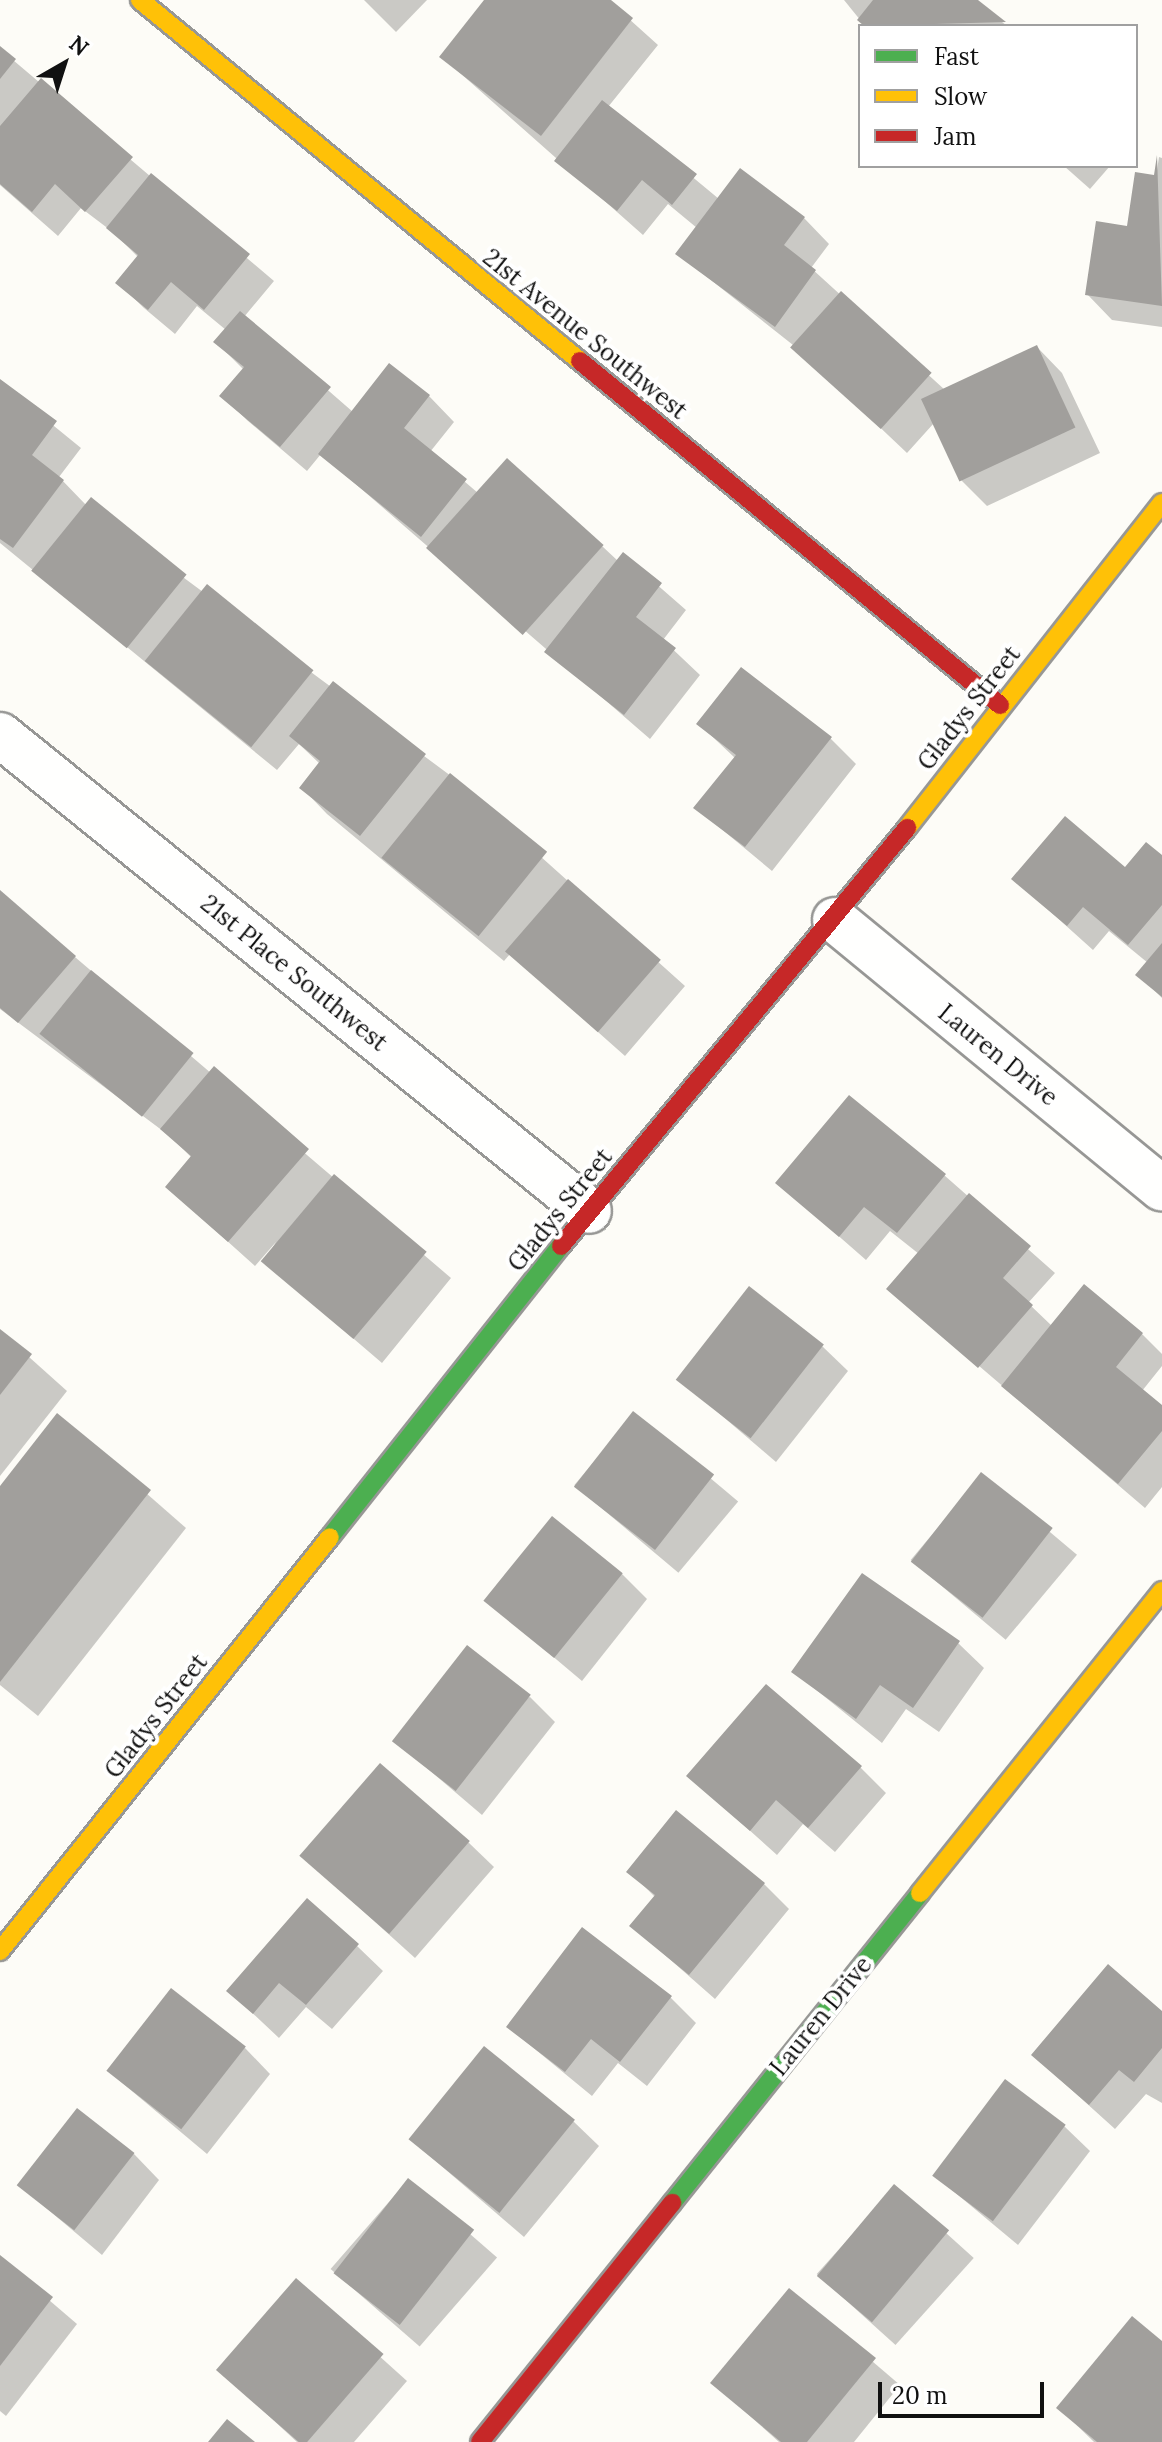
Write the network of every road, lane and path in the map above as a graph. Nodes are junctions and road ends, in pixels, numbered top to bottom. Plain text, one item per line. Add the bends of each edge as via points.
1 (140, 0) edge
2 (1162, 503) edge
3 (1000, 705) junction
4 (0, 735) edge
5 (835, 920) junction
6 (1162, 1189) edge
7 (589, 1211) junction
8 (1162, 1591) edge
9 (0, 1951) edge
10 (480, 2442) edge

1 - 3 street, 21st Avenue Southwest
2 - 3 street, Gladys Street
3 - 5 street, Gladys Street
4 - 7 street, 21st Place Southwest
5 - 6 street, Lauren Drive
5 - 7 street, Gladys Street
7 - 9 street, Gladys Street
8 - 10 street, Lauren Drive

